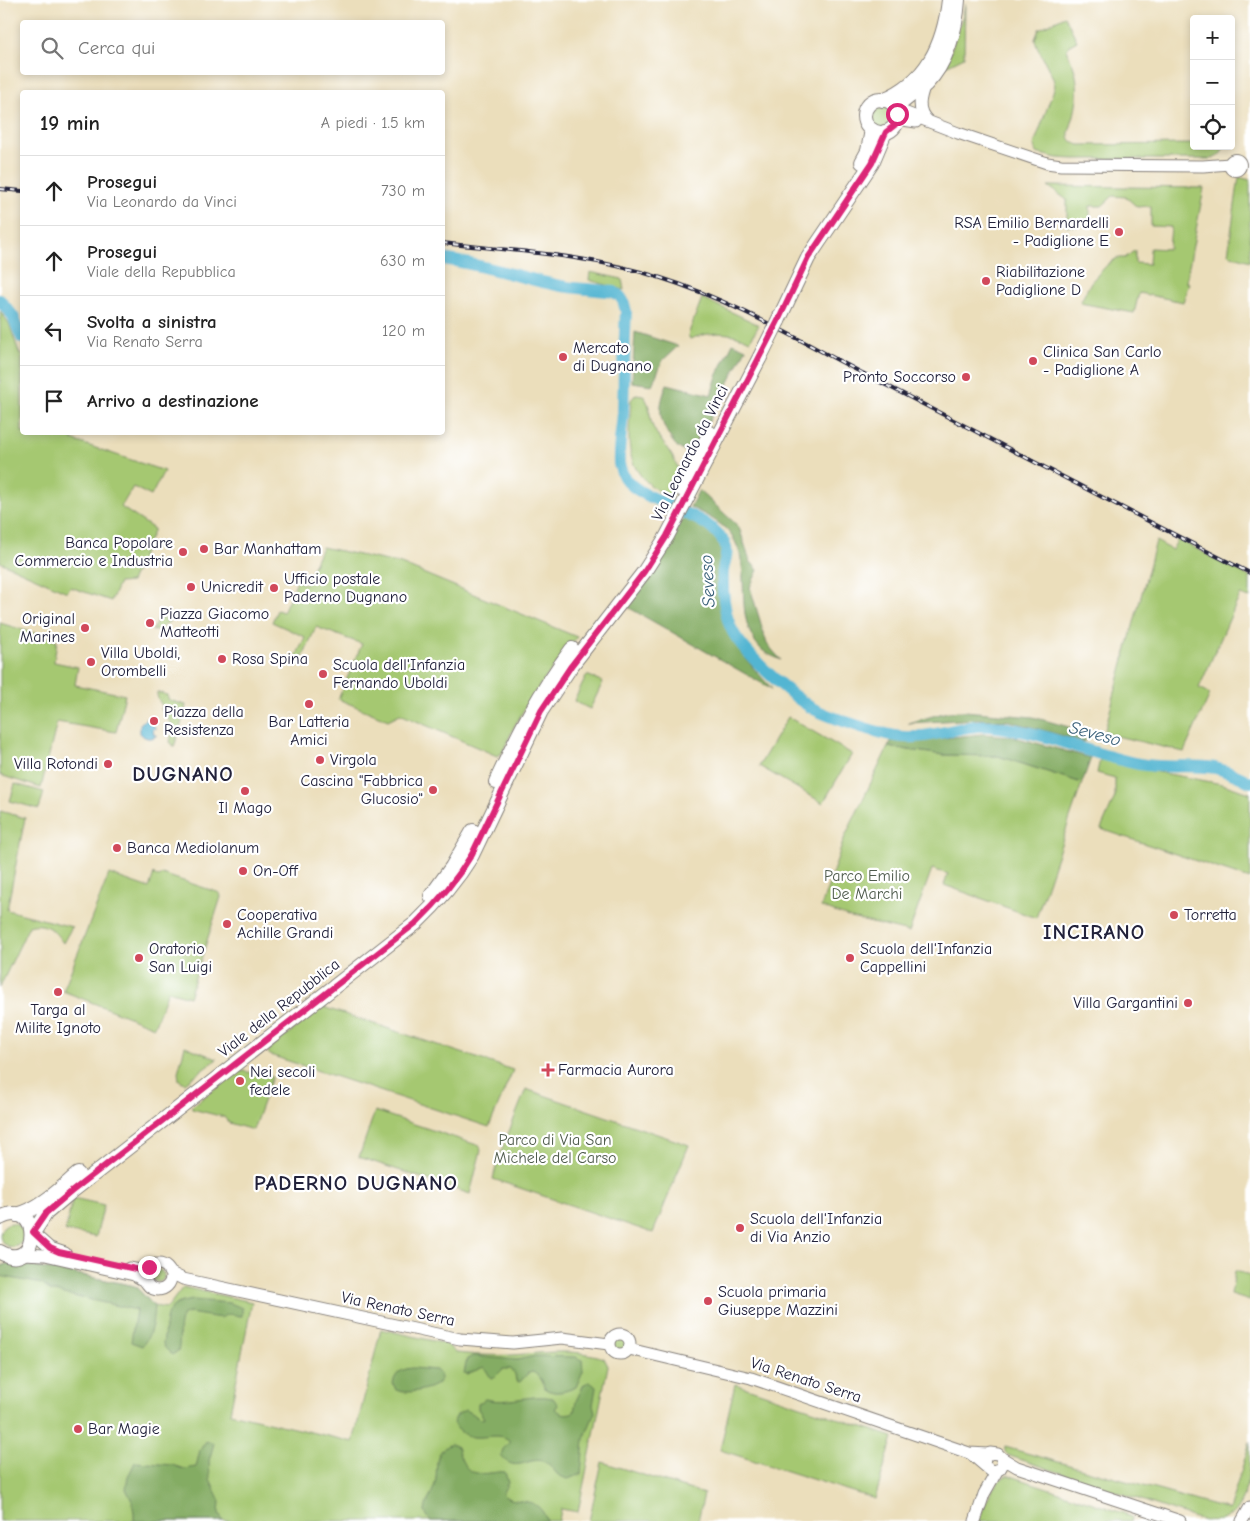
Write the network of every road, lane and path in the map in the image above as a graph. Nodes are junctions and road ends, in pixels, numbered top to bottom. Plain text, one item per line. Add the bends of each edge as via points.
1 (949, 0) edge
2 (958, 0) edge
3 (926, 84) junction
4 (883, 100) junction
5 (896, 116) junction
6 (928, 121) junction
7 (879, 131) junction
8 (1203, 166) junction
9 (1237, 167) edge
10 (503, 777) junction
11 (6, 1215) edge
12 (33, 1232) junction
13 (2, 1254) edge
14 (20, 1254) junction
15 (149, 1267) junction
16 (169, 1272) junction
17 (183, 1279) junction
18 (146, 1282) junction
19 (168, 1284) junction
20 (993, 1464) junction
21 (975, 1521) edge
22 (1180, 1521) edge

1 - 4 main road via 941,38 929,64 914,81
2 - 3 main road via 950,42
3 - 5 main road via 907,96
3 - 6 street via 919,104
4 - 5 main road via 892,104
4 - 7 main road via 870,103 864,112 866,124
5 - 6 street
5 - 7 main road via 891,129
5 - 8 street via 1046,166
6 - 8 street via 1047,163
7 - 10 main road, Via Leonardo da Vinci, bridge via 872,163 808,258 672,517 549,681 525,719
8 - 9 street
10 - 11 main road, Viale della Repubblica via 466,844 435,891 398,927 49,1197 30,1210
10 - 12 main road, Viale della Repubblica via 472,854 442,898 416,923 71,1192 46,1213
11 - 12 main road via 26,1220
12 - 14 main road, Viale della Repubblica via 31,1244
12 - 15 street via 59,1252 140,1270
13 - 14 main road
14 - 18 street via 45,1255 134,1274
15 - 16 street via 160,1264
15 - 18 street via 145,1274
16 - 17 street, Via Renato Serra
16 - 19 street
17 - 19 street
17 - 20 street, Via Renato Serra via 460,1339 513,1343 562,1338 609,1344 613,1336 621,1334 628,1338 629,1349 752,1378
18 - 19 street via 157,1290
20 - 21 street
20 - 22 street, Via Renato Serra via 1017,1467

